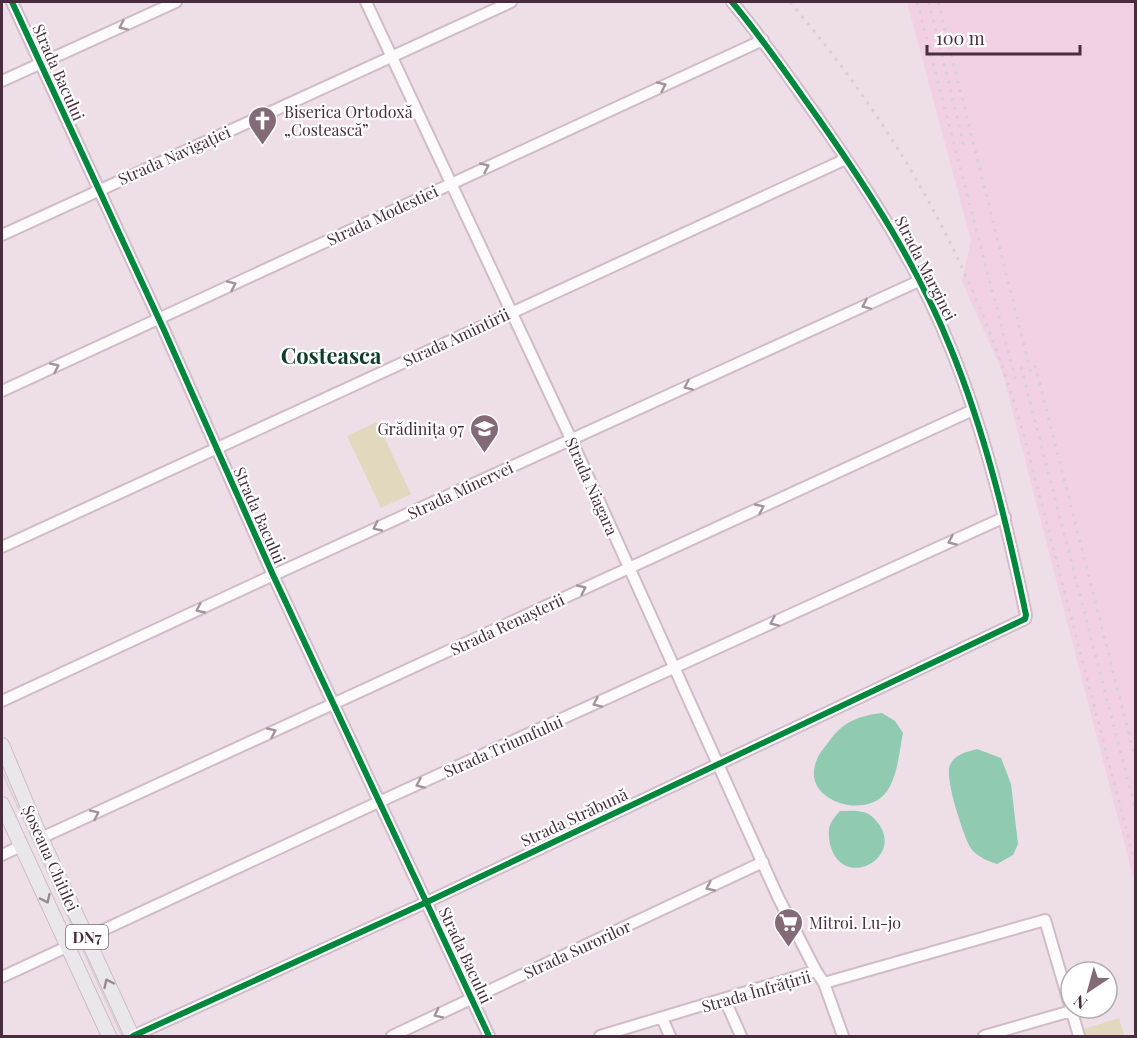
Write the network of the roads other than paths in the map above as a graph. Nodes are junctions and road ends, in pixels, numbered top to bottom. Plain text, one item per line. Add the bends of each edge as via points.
1 (12, 2) edge
2 (176, 2) edge
3 (366, 2) edge
4 (512, 2) edge
5 (732, 2) edge
6 (763, 39) junction
7 (391, 56) junction
8 (40, 63) junction
9 (2, 81) edge
10 (846, 159) junction
11 (451, 183) junction
12 (98, 190) junction
13 (2, 235) edge
14 (919, 281) junction
15 (511, 311) junction
16 (158, 320) junction
17 (2, 391) edge
18 (973, 410) junction
19 (571, 439) junction
20 (215, 448) junction
21 (1005, 517) junction
22 (2, 547) edge
23 (629, 568) junction
24 (273, 575) junction
25 (1025, 620) joint
26 (675, 667) junction
27 (2, 701) edge
28 (333, 705) junction
29 (2, 745) edge
30 (719, 764) junction
31 (380, 802) junction
32 (2, 804) edge
33 (41, 838) junction
34 (21, 846) junction
35 (2, 855) edge
36 (763, 862) junction
37 (426, 902) junction
38 (87, 938) junction
39 (68, 947) junction
40 (1059, 969) edge
41 (816, 971) junction
42 (2, 977) edge
43 (824, 983) junction
44 (471, 998) junction
45 (725, 1000) junction
46 (1059, 1014) edge
47 (662, 1018) junction
48 (1074, 1020) edge
49 (109, 1036) edge
50 (133, 1036) edge
51 (392, 1036) edge
52 (489, 1036) edge
53 (604, 1036) edge
54 (670, 1036) edge
55 (741, 1036) edge
56 (843, 1036) edge
57 (984, 1036) edge
58 (1079, 1036) edge

1 - 8 street, Strada Bacului
2 -> 8 street
3 - 7 street, Strada Niagara
4 - 7 street, Strada Navigației
5 - 6 street, Strada Marginei
6 - 10 street, Strada Marginei
11 -> 6 street, Strada Modestiei
7 - 11 street, Strada Niagara
7 - 12 street, Strada Navigației
8 - 9 street
8 - 12 street, Strada Bacului
10 - 14 street, Strada Marginei via 886,220
10 - 15 street, Strada Amintirii
11 - 15 street, Strada Niagara
16 -> 11 street, Strada Modestiei
12 - 13 street, Strada Navigației
12 - 16 street, Strada Bacului
14 - 18 street, Strada Marginei via 951,349
14 -> 19 street, Strada Minervei
15 - 19 street, Strada Niagara
15 - 20 street, Strada Amintirii
17 -> 16 street, Strada Modestiei
16 - 20 street, Strada Bacului
18 - 21 street, Strada Marginei
23 -> 18 street, Strada Renașterii
19 - 23 street, Strada Niagara
19 -> 24 street, Strada Minervei
20 - 22 street, Strada Amintirii
20 - 24 street, Strada Bacului
21 - 25 street, Strada Marginei
21 -> 26 street, Strada Triumfului
23 - 26 street, Strada Niagara
28 -> 23 street, Strada Renașterii
24 -> 27 street, Strada Minervei
24 - 28 street, Strada Bacului
25 - 30 street, Strada Străbună
26 - 30 street, Strada Niagara
26 -> 31 street, Strada Triumfului
28 - 31 street, Strada Bacului
33 -> 28 street, Strada Renașterii
29 - 33 main road, Șoseaua Chitilei / DN7
30 - 36 street, Strada Niagara
30 - 37 street, Strada Străbună
31 - 37 street, Strada Bacului
31 - 38 street, Strada Triumfului
32 - 34 main road, Șoseaua Chitilei / DN7
33 - 38 main road, Șoseaua Chitilei / DN7
34 - 35 street
34 -> 39 main road, Șoseaua Chitilei / DN7
36 - 41 street, Strada Niagara
36 -> 44 street, Strada Surorilor
37 - 44 street, Strada Bacului
37 - 50 street, Strada Străbună
38 - 39 street, Strada Triumfului
50 -> 38 main road, Șoseaua Chitilei / DN7
39 - 42 street, Strada Triumfului
39 - 49 main road, Șoseaua Chitilei / DN7
40 - 43 street, Strada Înfrățirii via 1045,920
41 - 43 street, Strada Înfrățirii
41 - 45 street, Strada Înfrățirii
43 - 56 street
44 -> 51 street, Strada Surorilor
44 - 52 street, Strada Bacului
45 - 47 street, Strada Înfrățirii
45 - 55 street
46 - 57 street
47 - 53 street, Strada Înfrățirii
47 - 54 street
48 - 58 street

